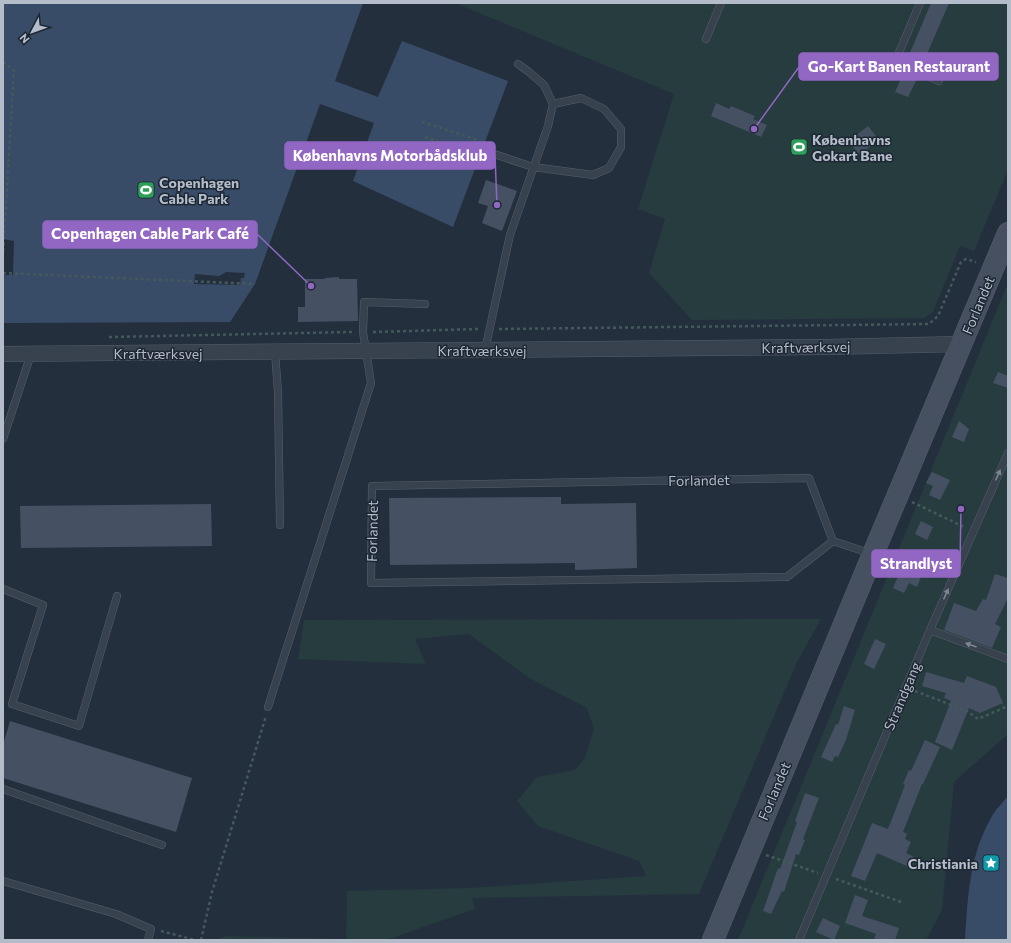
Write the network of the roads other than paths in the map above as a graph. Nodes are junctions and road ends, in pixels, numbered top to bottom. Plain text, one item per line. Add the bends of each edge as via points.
1 (721, 3) edge
2 (920, 3) edge
3 (706, 38) dead end
4 (518, 64) dead end
5 (939, 81) dead end
6 (553, 104) junction
7 (481, 153) road end
8 (533, 167) junction
9 (1008, 233) edge
10 (425, 304) dead end
11 (961, 344) junction
12 (365, 350) junction
13 (485, 350) junction
14 (275, 352) junction
15 (3, 354) edge
16 (31, 354) junction
17 (3, 439) edge
18 (1008, 452) edge
19 (280, 525) dead end
20 (833, 541) junction
21 (873, 554) junction
22 (3, 589) edge
23 (117, 596) dead end
24 (930, 630) junction
25 (1008, 659) edge
26 (268, 707) road end
27 (3, 789) edge
28 (162, 845) dead end
29 (3, 881) edge
30 (148, 940) edge
31 (713, 940) edge
32 (799, 940) edge

1 - 3 lane
2 - 5 lane via 895,62
4 - 6 lane via 544,86
6 - 8 lane
6 - 8 lane via 581,98 604,109 621,129 621,147 609,168 593,175
7 - 8 lane
8 - 13 lane via 510,235
9 - 11 street, Forlandet
10 - 12 lane via 364,302 362,332
11 - 13 street, Kraftværksvej
11 - 21 street, Forlandet
12 - 13 street, Kraftværksvej
12 - 14 street, Kraftværksvej
12 - 26 lane via 371,384
14 - 16 street, Kraftværksvej
14 - 19 lane
15 - 16 street, Kraftværksvej
16 - 17 lane
24 -> 18 lane, Strandgang
20 - 20 lane, Forlandet via 809,478 372,486 371,583 787,577
20 - 21 lane
21 - 31 street, Forlandet
22 - 23 lane via 43,605 12,704 79,726
25 -> 24 lane
24 - 32 lane, Strandgang
27 - 28 lane
29 - 30 lane via 116,914 151,929

